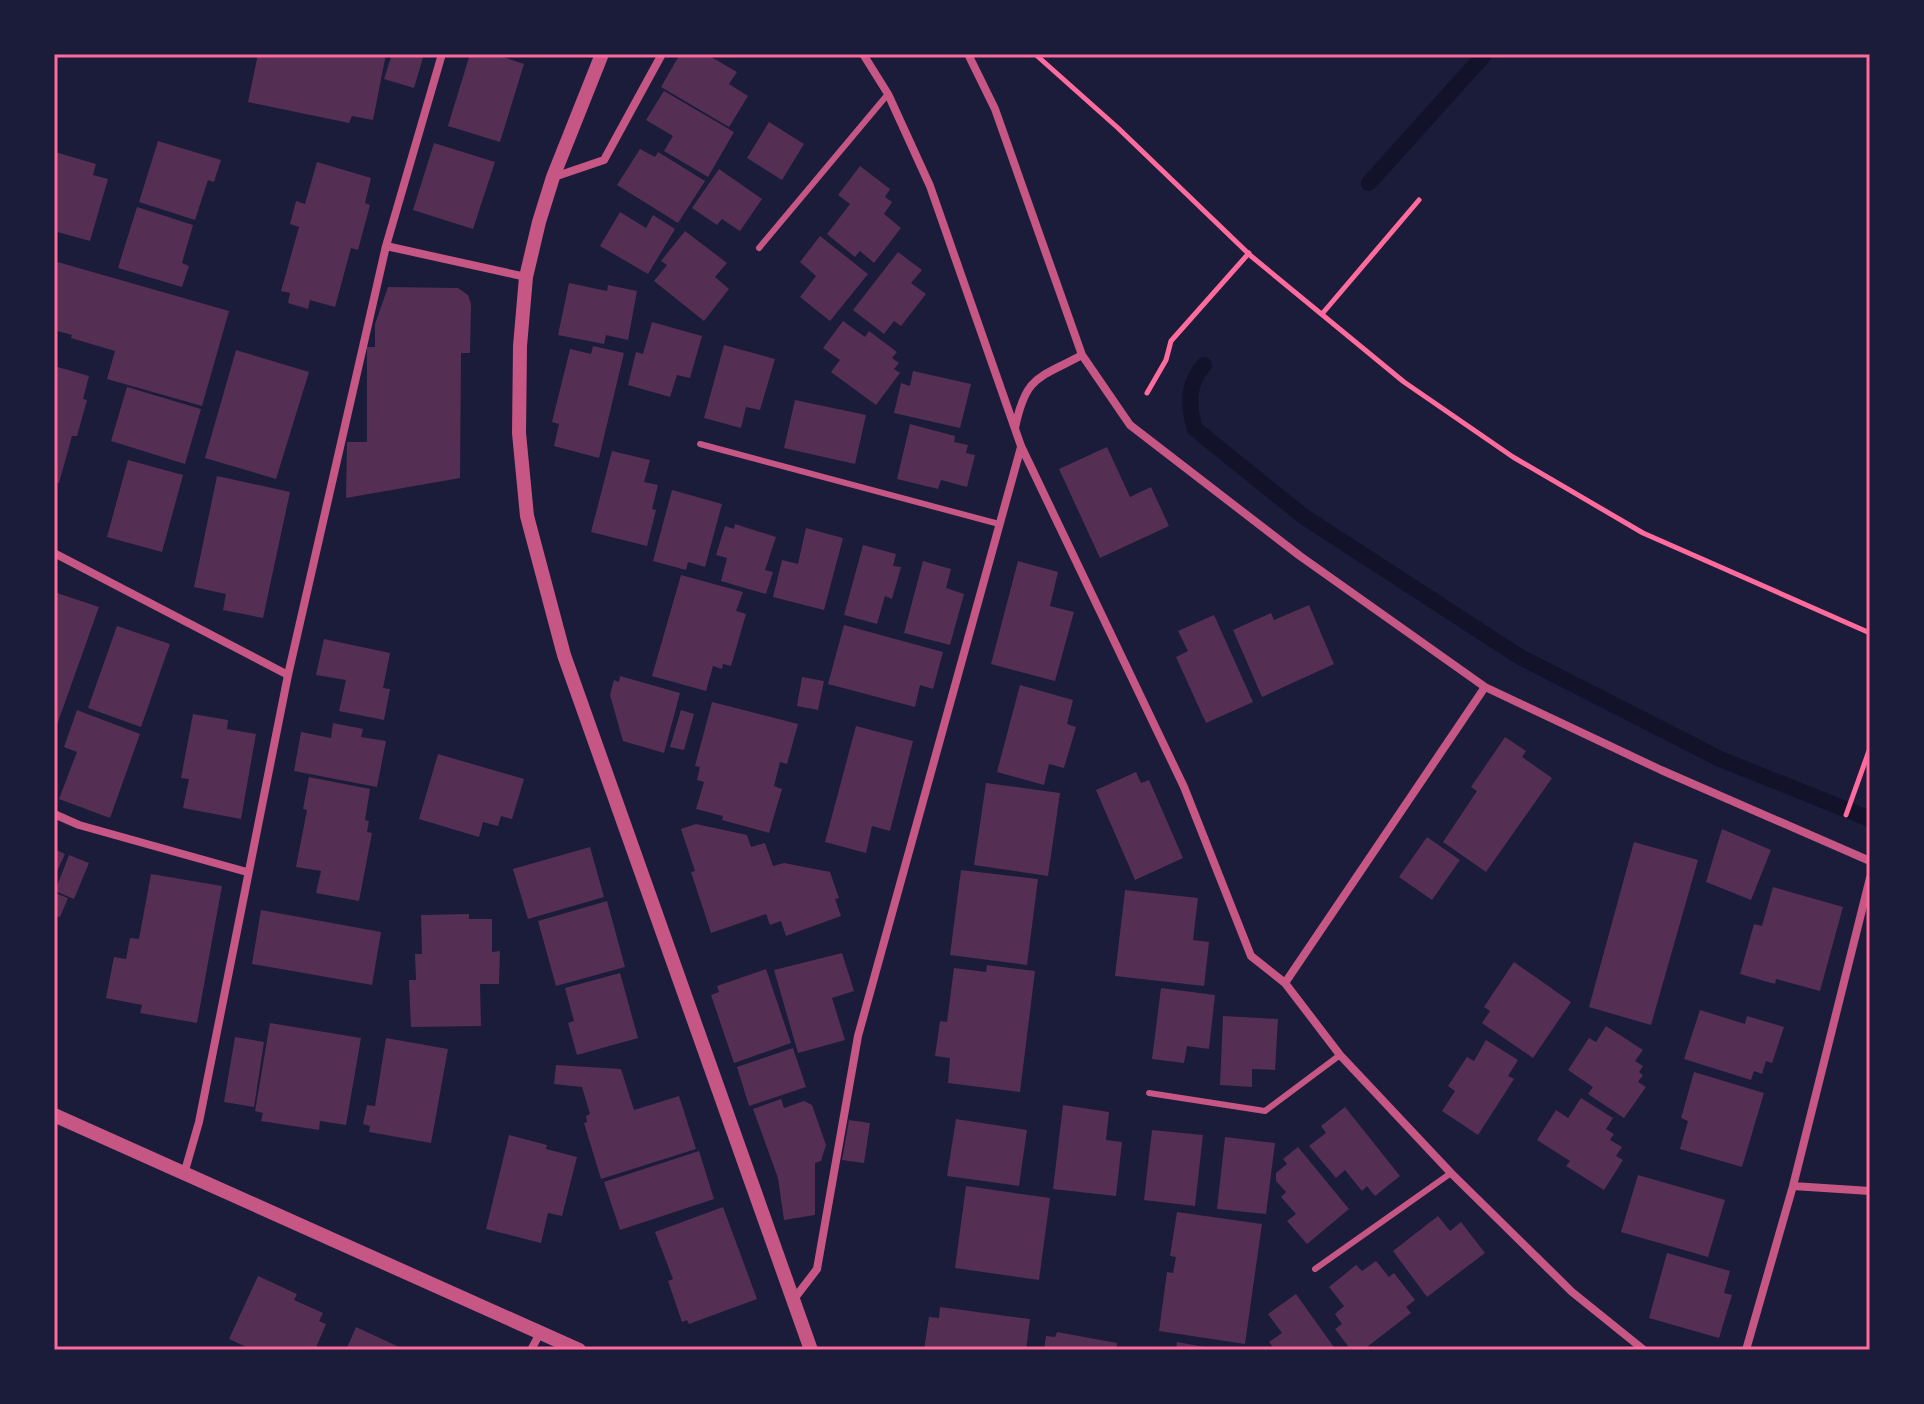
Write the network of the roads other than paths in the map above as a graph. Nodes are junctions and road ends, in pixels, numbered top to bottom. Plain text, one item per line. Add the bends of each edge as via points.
1 (442, 54) edge
2 (602, 54) edge
3 (662, 54) edge
4 (863, 54) edge
5 (968, 54) edge
6 (888, 94) junction
7 (553, 177) junction
8 (386, 246) junction
9 (759, 248) dead end
10 (526, 277) junction
11 (1082, 355) junction
12 (1015, 428) junction
13 (700, 444) dead end
14 (1021, 446) junction
15 (999, 524) junction
16 (54, 553) edge
17 (288, 675) junction
18 (1485, 687) junction
19 (54, 814) edge
20 (1870, 861) edge
21 (247, 872) junction
22 (1870, 878) edge
23 (1285, 983) junction
24 (1340, 1055) junction
25 (1149, 1093) dead end
26 (54, 1115) edge
27 (1451, 1173) junction
28 (184, 1175) junction
29 (1793, 1186) junction
30 (1870, 1191) edge
31 (1315, 1269) dead end
32 (794, 1299) junction
33 (540, 1333) junction
34 (531, 1350) edge
35 (579, 1350) edge
36 (811, 1350) edge
37 (1644, 1350) edge
38 (1746, 1350) edge

1 - 8 street
2 - 7 street
3 - 7 street via 604,160
4 - 6 street
5 - 11 street via 995,109
6 - 9 lane
6 - 12 street via 930,186
7 - 10 street
8 - 10 street
8 - 17 street
10 - 32 street via 519,433 531,532 569,670
11 - 12 street via 1031,382
11 - 18 street via 1130,425 1300,556
12 - 14 street
13 - 15 lane
14 - 15 street
14 - 23 street via 1184,787 1251,956
15 - 32 street via 858,1036 817,1269
16 - 17 street
17 - 21 street
18 - 20 street
18 - 23 street
19 - 21 street
21 - 28 street
22 - 29 street
23 - 24 street
24 - 25 lane via 1265,1111
24 - 27 street
26 - 28 street
27 - 31 lane
27 - 37 street via 1572,1292
28 - 33 street
29 - 30 street
29 - 38 street
32 - 36 street
33 - 34 street
33 - 35 street

